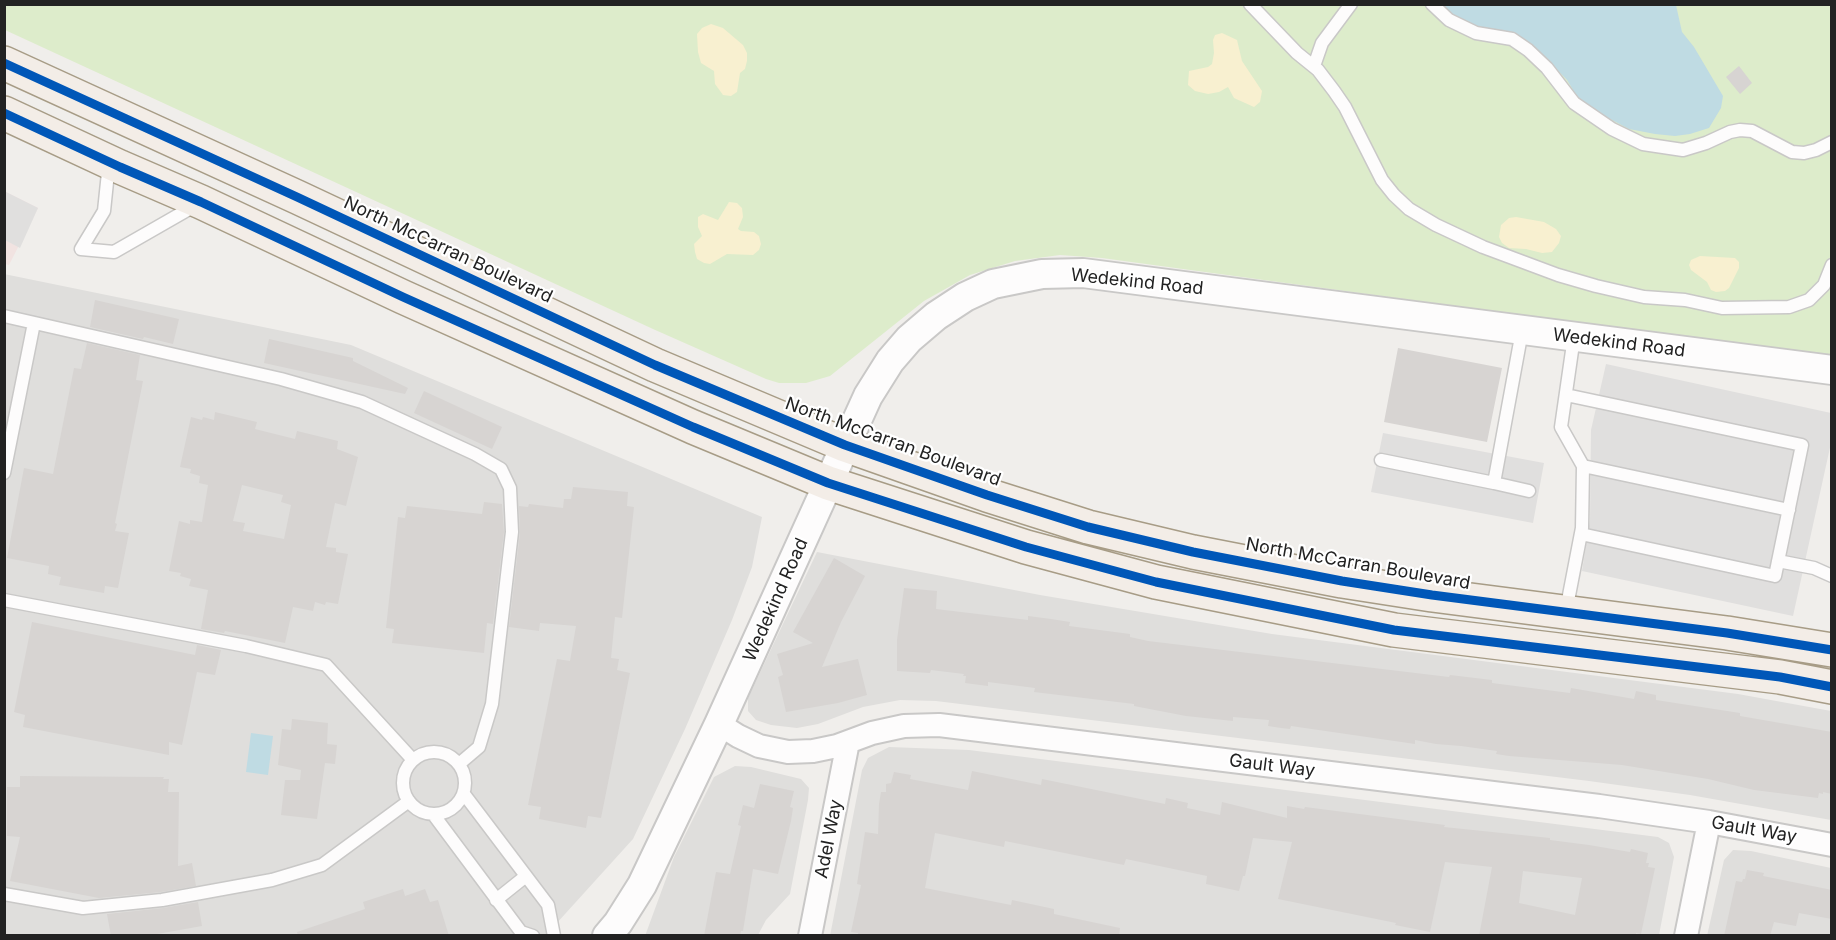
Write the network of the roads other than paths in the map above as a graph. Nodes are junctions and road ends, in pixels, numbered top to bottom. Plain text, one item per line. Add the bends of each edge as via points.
1 (1250, 4) edge
2 (1351, 4) edge
3 (1432, 4) edge
4 (4, 63) edge
5 (1314, 66) junction
6 (4, 113) edge
7 (1832, 142) edge
8 (109, 162) junction
9 (201, 202) junction
10 (1832, 265) edge
11 (4, 316) edge
12 (34, 323) junction
13 (1522, 331) junction
14 (1575, 337) junction
15 (1832, 370) edge
16 (1566, 395) junction
17 (846, 445) junction
18 (1381, 460) dead end
19 (1583, 466) junction
20 (4, 473) edge
21 (828, 483) junction
22 (1494, 483) junction
23 (1529, 491) dead end
24 (1789, 510) junction
25 (1581, 534) junction
26 (1778, 561) junction
27 (1832, 576) edge
28 (4, 600) edge
29 (1566, 612) junction
30 (1832, 650) edge
31 (1832, 687) edge
32 (720, 724) junction
33 (848, 742) junction
34 (413, 760) junction
35 (459, 764) junction
36 (464, 794) junction
37 (409, 801) junction
38 (433, 814) junction
39 (1709, 822) junction
40 (1832, 845) edge
41 (526, 876) junction
42 (4, 894) edge
43 (496, 900) junction
44 (533, 936) edge
45 (554, 936) edge
46 (607, 936) edge
47 (810, 936) edge
48 (1686, 936) edge

1 - 5 lane
2 - 5 lane via 1322,43
3 - 7 lane via 1449,20 1476,33 1512,39 1547,68 1574,103 1643,144 1683,150 1740,130 1752,131 1792,152 1816,150
4 - 17 main road, North McCarran Boulevard via 654,365
5 - 10 lane via 1345,107 1382,180 1394,195 1408,209 1483,247 1596,286 1722,308 1789,308 1809,300 1824,285
6 - 8 main road
8 - 9 main road
8 - 9 lane via 104,211 81,249 114,252
9 - 21 main road via 414,302
11 - 12 lane
12 - 20 lane
12 - 35 lane via 281,379 362,402 501,469 510,488 512,532 492,704 479,747
13 - 14 street, Wedekind Road
13 - 17 street, Wedekind Road via 1083,273 1042,274 993,284 966,297 909,339 874,387
13 - 22 lane
14 - 15 street, Wedekind Road
14 - 16 lane
16 - 19 lane via 1561,427
16 - 24 lane via 1802,445
17 - 21 street, Wedekind Road
17 - 29 main road, North McCarran Boulevard via 1088,527 1193,552 1342,581
18 - 22 lane
19 - 24 lane
19 - 25 lane
21 - 31 main road via 1026,547 1156,582 1279,608 1394,630 1780,677
21 - 32 street, Wedekind Road
22 - 23 lane
24 - 26 lane
25 - 26 lane via 1775,576
25 - 29 lane
26 - 27 lane
28 - 34 lane via 326,665
29 - 30 main road, North McCarran Boulevard
32 - 33 street, Gault Way via 759,746 788,752 813,751
32 - 46 street, Wedekind Road via 642,885
33 - 39 street, Gault Way via 904,726 939,725
33 - 47 street, Adel Way
34 - 35 lane via 432,751 442,752
34 - 37 lane via 403,785
35 - 36 lane via 466,778
36 - 38 lane via 455,807
36 - 41 lane
37 - 38 lane
37 - 42 lane via 322,865 272,880 162,900 83,908
38 - 43 lane
39 - 40 street, Gault Way
39 - 48 street
41 - 43 lane
41 - 45 lane via 548,905
43 - 44 lane via 521,932

